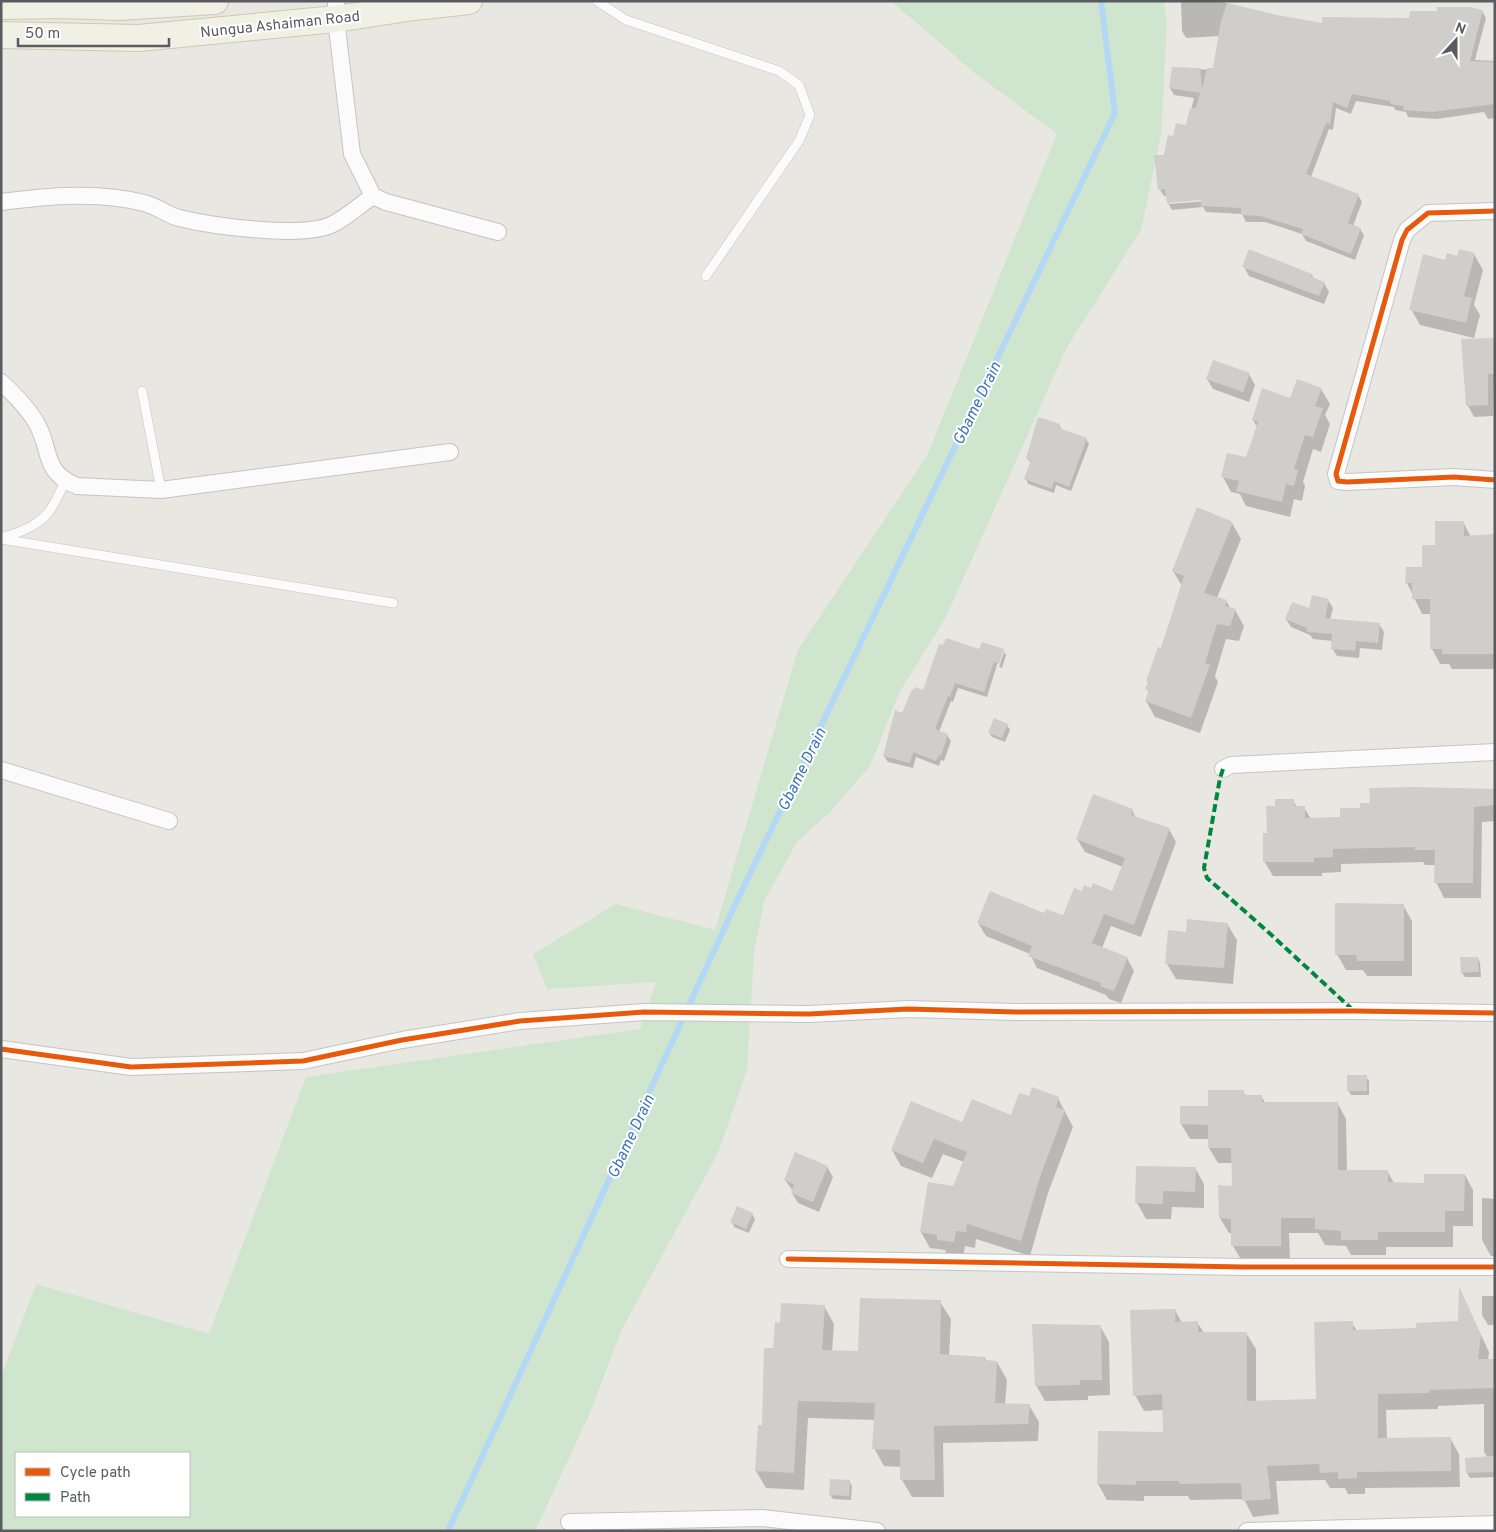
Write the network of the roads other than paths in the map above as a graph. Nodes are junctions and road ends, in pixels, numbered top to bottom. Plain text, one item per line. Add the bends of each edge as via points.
1 (215, 1) edge
2 (469, 1) edge
3 (597, 1) edge
4 (63, 3) edge
5 (1, 6) edge
6 (336, 10) edge
7 (1, 35) edge
8 (373, 196) junction
9 (1, 202) edge
10 (1495, 211) edge
11 (498, 232) dead end
12 (706, 276) dead end
13 (1, 382) edge
14 (142, 391) dead end
15 (450, 452) dead end
16 (1495, 480) edge
17 (66, 481) junction
18 (161, 490) junction
19 (1, 539) edge
20 (393, 603) dead end
21 (1495, 752) edge
22 (1223, 769) dead end
23 (1, 770) edge
24 (169, 821) dead end
25 (1495, 1013) edge
26 (1, 1049) edge
27 (788, 1259) dead end
28 (1495, 1267) edge
29 (569, 1522) dead end
30 (1495, 1524) edge
31 (877, 1531) edge
32 (1248, 1531) edge

1 - 4 main road, Nungua Ashaiman Road via 119,7
2 - 6 main road, Nungua Ashaiman Road
3 - 12 lane via 626,20 779,71 799,85 810,115 799,141
4 - 5 main road, Nungua Ashaiman Road
6 - 7 main road, Nungua Ashaiman Road via 139,38
6 - 8 street via 352,154
8 - 9 street via 332,225 306,231 264,230 178,218 145,204 107,197 45,196
8 - 11 street
10 - 16 street via 1428,213 1407,230 1336,474 1338,480 1347,482 1454,477
13 - 17 street via 38,424 53,470
14 - 18 lane
15 - 18 street
17 - 18 street via 77,486
17 - 19 lane via 48,513 33,526
19 - 20 lane
21 - 22 street via 1231,765
23 - 24 street
25 - 26 street via 908,1009 809,1014 644,1012 520,1021 402,1040 303,1061 131,1067
27 - 28 street via 1244,1267
29 - 31 street via 762,1518
30 - 32 street

